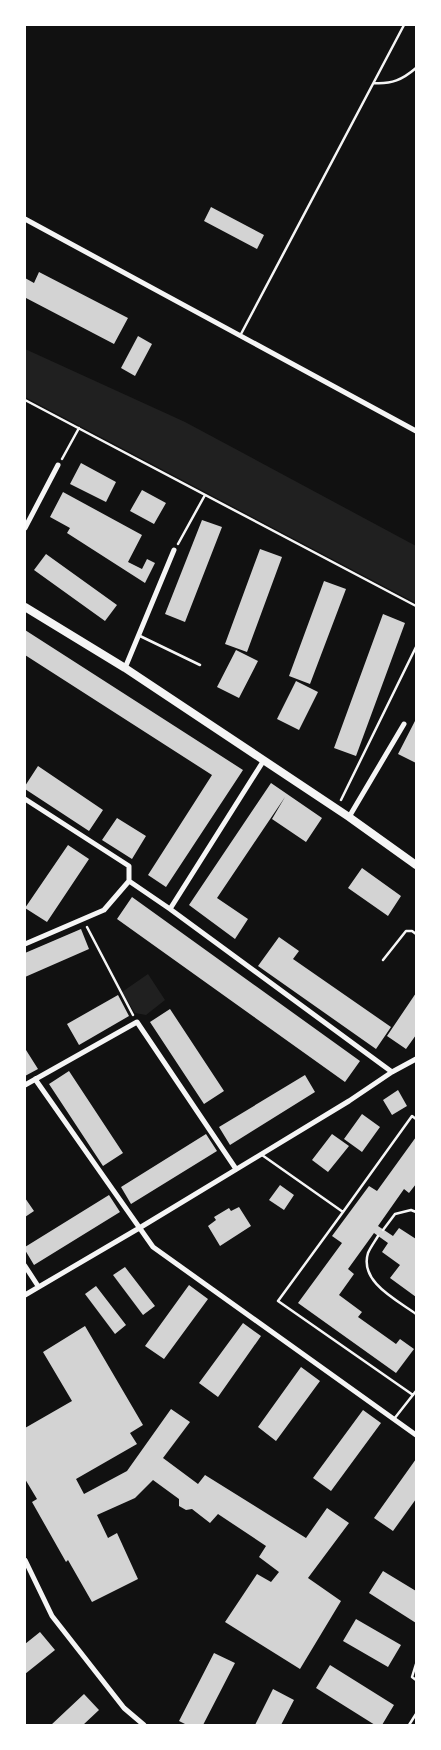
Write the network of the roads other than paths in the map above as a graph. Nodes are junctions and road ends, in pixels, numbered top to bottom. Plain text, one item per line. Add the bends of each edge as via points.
1 (404, 25) edge
2 (416, 68) edge
3 (374, 82) junction
4 (25, 219) edge
5 (240, 336) junction
6 (416, 431) edge
7 (58, 465) road end
8 (25, 528) edge
9 (174, 550) road end
10 (25, 607) edge
11 (138, 636) junction
12 (200, 665) dead end
13 (125, 668) junction
14 (404, 724) dead end
15 (264, 760) junction
16 (25, 800) edge
17 (349, 817) junction
18 (416, 865) edge
19 (128, 881) junction
20 (170, 909) junction
21 (416, 934) edge
22 (26, 942) edge
23 (383, 960) dead end
24 (416, 1060) edge
25 (392, 1072) junction
26 (34, 1079) junction
27 (25, 1085) edge
28 (416, 1119) edge
29 (261, 1154) junction
30 (236, 1169) junction
31 (343, 1212) junction
32 (416, 1212) edge
33 (141, 1227) junction
34 (383, 1230) dead end
35 (378, 1236) dead end
36 (25, 1266) edge
37 (38, 1286) junction
38 (25, 1295) edge
39 (416, 1314) edge
40 (416, 1391) edge
41 (413, 1395) junction
42 (394, 1420) junction
43 (416, 1435) edge
44 (25, 1560) edge
45 (416, 1664) edge
46 (416, 1680) edge
47 (416, 1714) edge
48 (144, 1725) edge
49 (409, 1725) edge

1 - 3 lane
2 - 3 lane via 404,78 388,84
3 - 5 lane
4 - 5 street
5 - 6 street
7 - 8 street
9 - 11 street
10 - 13 main road
11 - 12 lane
11 - 13 street
13 - 15 main road
14 - 17 street
15 - 17 main road
15 - 20 street
16 - 19 street via 129,866
17 - 18 main road
19 - 20 street
19 - 22 street via 104,910
20 - 25 street
21 - 23 lane via 406,930
24 - 25 street
25 - 29 street
26 - 27 street
26 - 30 street via 137,1022
26 - 33 street
28 - 31 lane via 412,1116
29 - 30 street
29 - 31 lane
30 - 33 street
31 - 41 lane via 278,1301
32 - 34 lane via 395,1214
33 - 37 street
33 - 42 street via 153,1247
35 - 39 lane via 368,1254 368,1271 379,1287
36 - 37 street
37 - 38 street
40 - 41 lane
41 - 42 lane
42 - 43 street
44 - 48 street via 52,1616 124,1708
45 - 46 lane via 412,1677
47 - 49 lane

